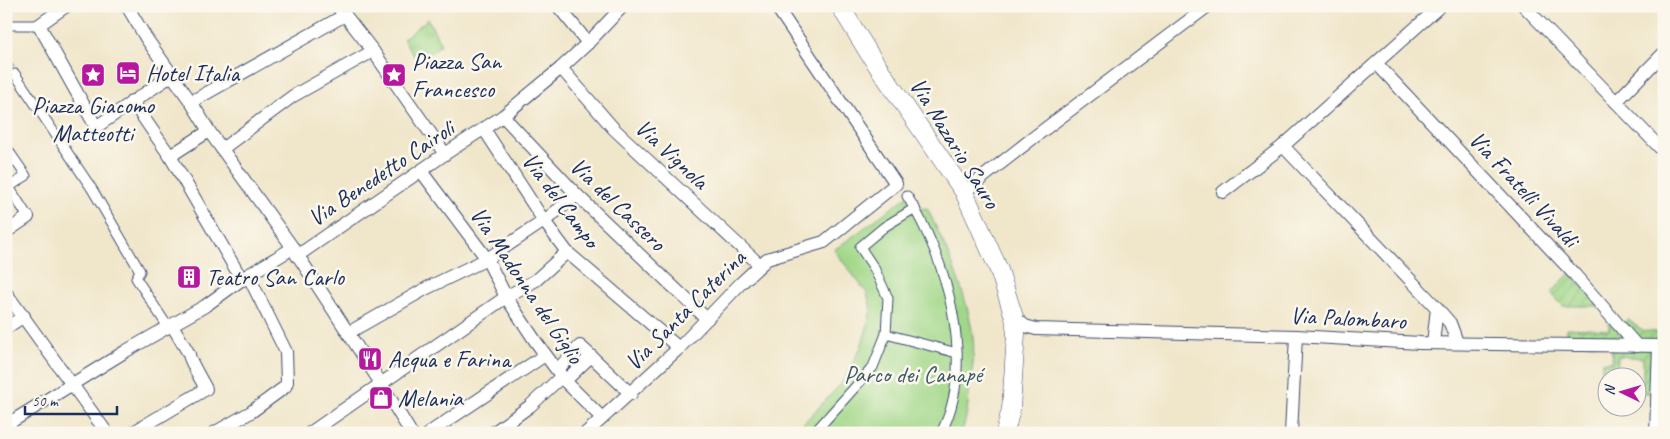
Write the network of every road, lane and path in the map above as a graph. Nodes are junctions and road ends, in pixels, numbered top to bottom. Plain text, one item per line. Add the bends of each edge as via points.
1 (66, 6) edge
2 (127, 6) edge
3 (558, 6) edge
4 (623, 6) edge
5 (776, 6) edge
6 (840, 6) edge
7 (1208, 6) edge
8 (1440, 6) edge
9 (1524, 6) edge
10 (341, 10) edge
11 (6, 25) edge
12 (39, 25) junction
13 (588, 43) junction
14 (373, 51) junction
15 (1664, 53) edge
16 (1377, 64) junction
17 (561, 68) junction
18 (15, 74) tunnel mouth
19 (172, 76) junction
20 (132, 101) junction
21 (191, 102) junction
22 (1616, 102) junction
23 (503, 116) junction
24 (484, 129) junction
25 (209, 131) junction
26 (1283, 146) junction
27 (6, 147) edge
28 (222, 149) junction
29 (1664, 152) edge
30 (445, 154) junction
31 (170, 156) junction
32 (421, 171) junction
33 (964, 192) junction
34 (1223, 192) dead end
35 (576, 195) junction
36 (907, 196) dead end
37 (915, 208) junction
38 (28, 217) joint
39 (544, 222) junction
40 (6, 232) edge
41 (295, 252) junction
42 (567, 252) junction
43 (487, 259) junction
44 (760, 265) junction
45 (245, 278) junction
46 (6, 293) edge
47 (506, 297) junction
48 (1437, 308) junction
49 (24, 316) junction
50 (1014, 317) junction
51 (707, 318) junction
52 (170, 326) junction
53 (6, 328) edge
54 (1036, 329) junction
55 (348, 333) junction
56 (886, 334) junction
57 (1296, 336) junction
58 (1457, 342) junction
59 (1433, 343) junction
60 (1637, 346) junction
61 (1661, 346) edge
62 (1016, 347) junction
63 (679, 348) junction
64 (957, 352) junction
65 (545, 355) junction
66 (562, 376) junction
67 (73, 384) junction
68 (382, 385) junction
69 (630, 394) junction
70 (602, 418) junction
71 (6, 425) edge
72 (107, 433) edge
73 (132, 433) edge
74 (214, 433) edge
75 (310, 433) edge
76 (411, 433) edge
77 (429, 433) edge
78 (493, 433) edge
79 (586, 433) edge
80 (814, 433) edge
81 (942, 433) edge
82 (1005, 433) edge
83 (1291, 433) edge
84 (1656, 433) edge

1 - 12 street
2 - 19 street
3 - 13 street
4 - 13 street, Via Benedetto Cairoli
5 - 44 street, Via Santa Caterina via 896,184 824,242 767,259
6 - 33 main road, Via Nazario Sauro
7 - 33 street
8 - 16 street
9 - 22 street
10 - 14 street
10 - 21 street
11 - 12 street
12 - 20 street via 96,127
13 - 17 street, Via Benedetto Cairoli
14 - 28 street via 293,96
14 - 30 street
15 - 22 street
16 - 26 street
16 - 60 street, Via Fratelli Vivaldi via 1575,275
17 - 23 street, Via Benedetto Cairoli
17 - 44 street, Via Vignola via 614,129
18 - 52 street via 92,189 140,270 136,278
19 - 20 street
19 - 21 street
20 - 31 street
21 - 25 street
22 - 29 street
23 - 24 street, Via Benedetto Cairoli
23 - 35 street, Via del Cassero
24 - 30 street, Via Benedetto Cairoli
24 - 39 street, Via del Campo
25 - 28 street
25 - 31 street
26 - 34 street
26 - 48 street
27 - 38 street via 26,176 8,187
28 - 41 street
30 - 32 street, Via Benedetto Cairoli
31 - 45 street
32 - 41 street, Via Benedetto Cairoli
32 - 43 street, Via Madonna del Giglio
33 - 50 main road, Via Nazario Sauro via 1000,270
35 - 39 street
35 - 51 street, Via del Cassero
36 - 37 street
37 - 56 street via 860,247 888,298
37 - 64 street via 945,283
38 - 40 street
39 - 42 street, Via del Campo
39 - 43 street
41 - 45 street, Via Benedetto Cairoli
41 - 55 street
42 - 47 street via 536,280
42 - 63 street, Via del Campo
43 - 47 street, Via Madonna del Giglio
43 - 55 street via 426,288
44 - 51 street, Via Santa Caterina
45 - 52 street, Via Benedetto Cairoli
45 - 74 street via 286,352 287,382 285,387 251,412
46 - 49 street
47 - 65 street, Via Madonna del Giglio
47 - 68 street
48 - 58 street via 1450,323
48 - 59 street
49 - 53 street
49 - 67 street
50 - 54 street, Via Palombaro via 1025,326
50 - 62 main road, Via Nazario Sauro
51 - 63 street, Via Santa Caterina
52 - 67 street, Via Benedetto Cairoli
52 - 73 street via 189,354 206,389
54 - 57 street, Via Palombaro
54 - 62 street via 1023,337
55 - 68 street
56 - 64 street
56 - 80 street via 873,367
57 - 59 street, Via Palombaro
57 - 83 street
58 - 59 street, Via Palombaro
58 - 60 street, Via Palombaro
60 - 61 street, Via Palombaro
61 - 84 street, Via Palombaro
62 - 82 main road, Via Nazario Sauro via 1011,409
63 - 69 street, Via Santa Caterina
64 - 81 street via 952,401
65 - 66 street, Via Madonna del Giglio
65 - 77 street
66 - 69 street via 590,356
66 - 70 street, Via Madonna del Giglio
66 - 78 street via 530,406
67 - 71 street, Via Benedetto Cairoli
67 - 72 street
68 - 75 street
68 - 76 street
69 - 70 street, Via Santa Caterina
70 - 79 street, Via Santa Caterina

